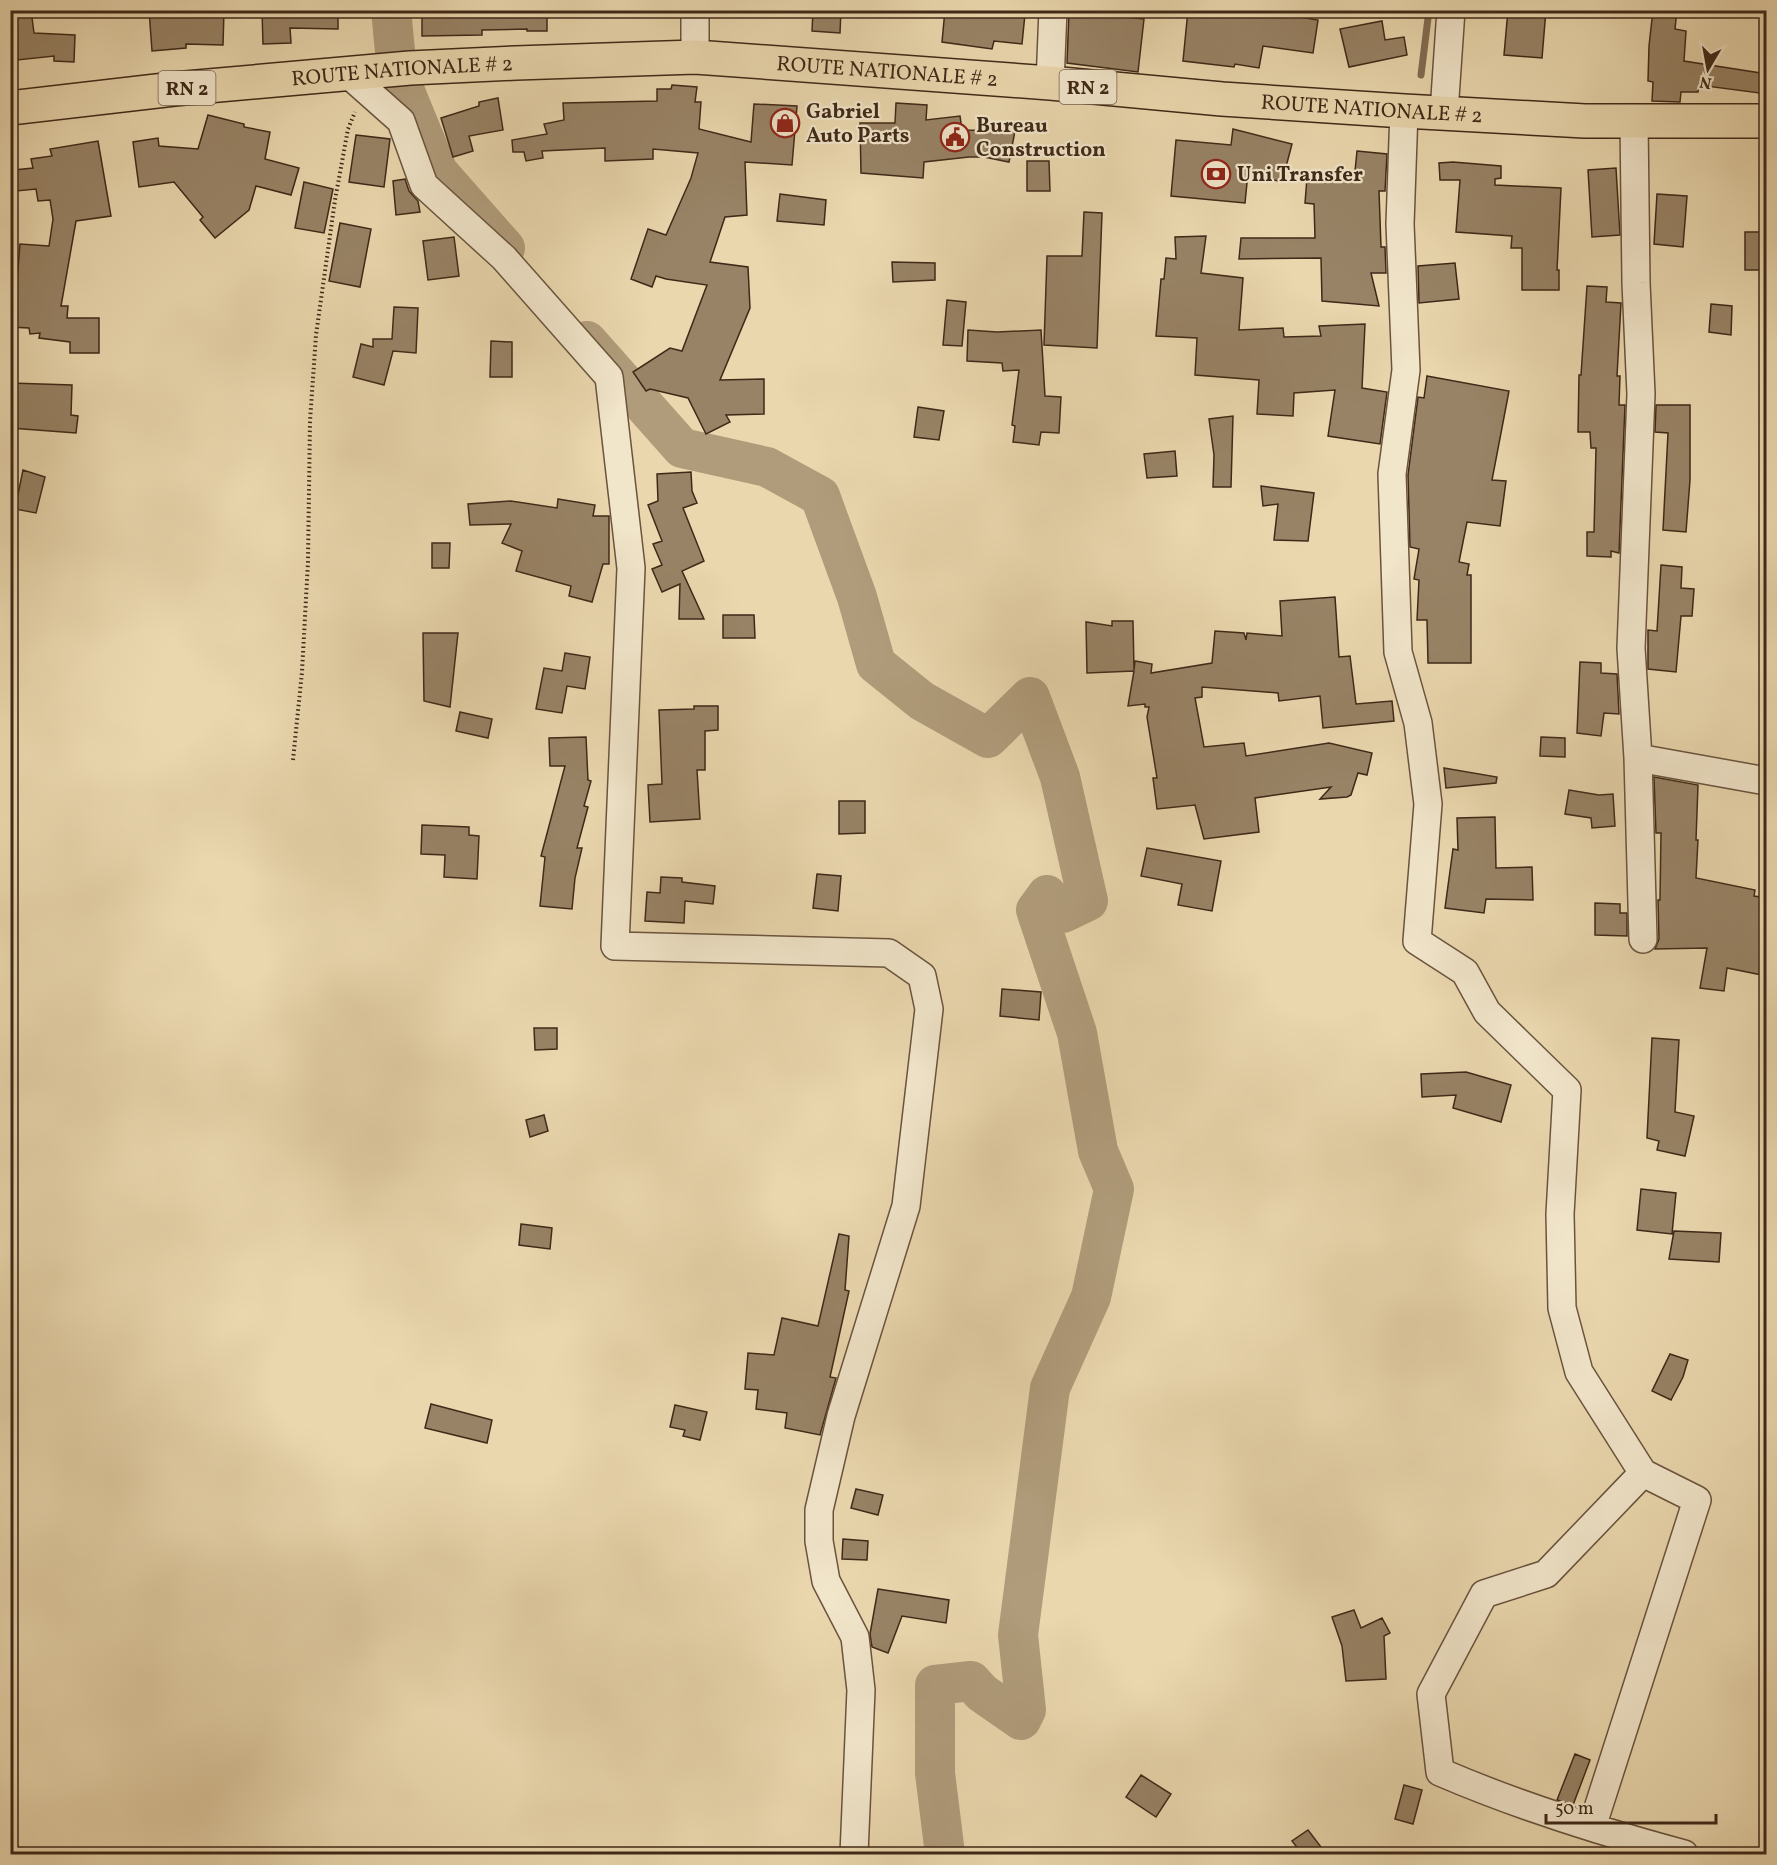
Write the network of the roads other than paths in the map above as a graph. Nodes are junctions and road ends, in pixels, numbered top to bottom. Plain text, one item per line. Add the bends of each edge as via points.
1 (695, 10) edge
2 (1053, 10) edge
3 (1450, 10) edge
4 (695, 57) junction
5 (359, 79) junction
6 (1050, 83) junction
7 (10, 108) edge
8 (1404, 111) junction
9 (1444, 112) junction
10 (1767, 121) edge
11 (1634, 122) junction
12 (1638, 758) junction
13 (1767, 781) edge
14 (1643, 939) dead end
15 (1643, 1473) junction
16 (1592, 1827) junction
17 (854, 1854) edge
18 (1684, 1854) edge

1 - 4 street
2 - 6 street
3 - 9 street
4 - 5 main road, ROUTE NATIONALE # 2 / RN 2 via 410,68
4 - 6 main road, ROUTE NATIONALE # 2 / RN 2
5 - 7 main road, ROUTE NATIONALE # 2 / RN 2 via 174,89
5 - 17 street via 400,121 424,185 504,258 609,377 631,568 615,946 889,953 922,976 928,1009 906,1206 841,1416 819,1510 819,1541 826,1581 855,1637 861,1690
6 - 8 main road, ROUTE NATIONALE # 2 / RN 2
8 - 9 main road, ROUTE NATIONALE # 2 / RN 2
8 - 15 street via 1400,224 1406,370 1392,474 1398,652 1418,723 1428,804 1417,941 1465,972 1487,1012 1567,1089 1560,1214 1562,1308 1579,1372
9 - 11 main road, ROUTE NATIONALE # 2 / RN 2
10 - 11 main road, ROUTE NATIONALE # 2 / RN 2
11 - 12 street via 1641,394 1631,648
12 - 13 street
12 - 14 street
15 - 16 street via 1697,1500
15 - 16 street via 1546,1574 1484,1594 1431,1694 1440,1772 1488,1793
16 - 18 street

